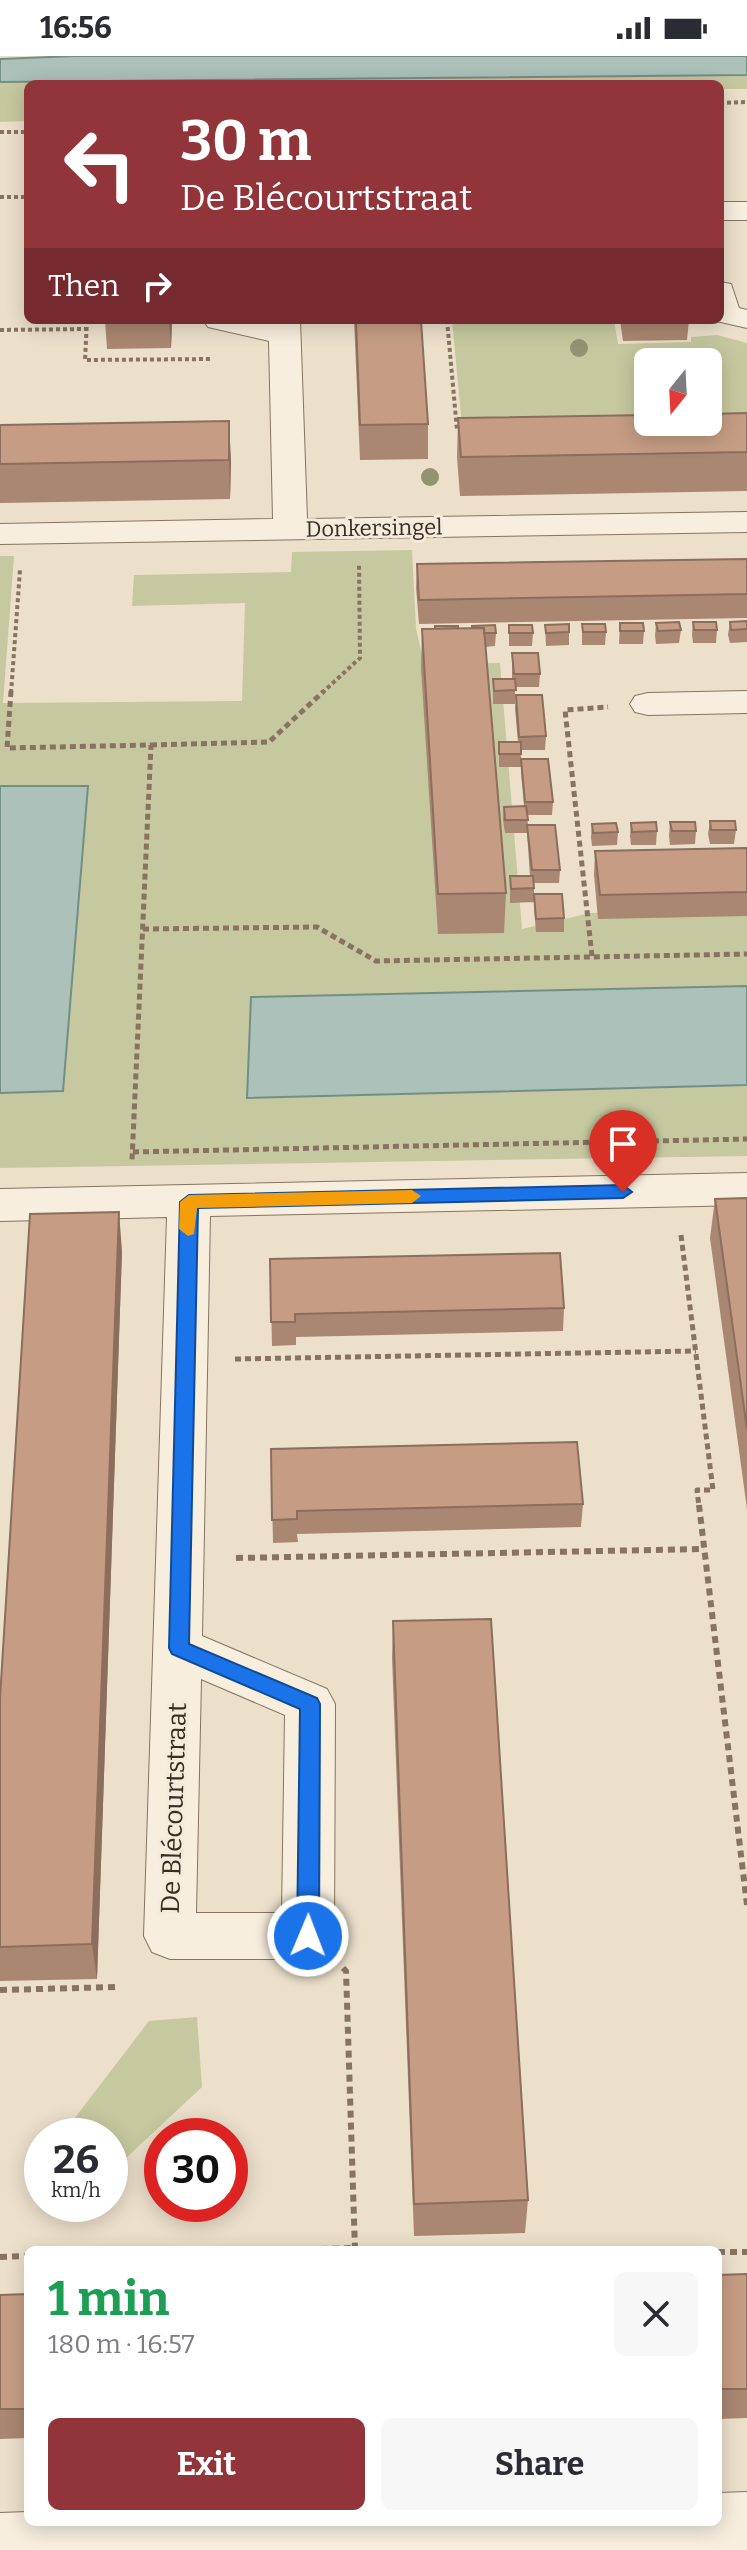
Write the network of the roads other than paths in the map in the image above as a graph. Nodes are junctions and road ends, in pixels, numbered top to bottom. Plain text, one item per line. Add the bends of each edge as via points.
1 (724, 211) edge
2 (747, 211) edge
3 (724, 314) edge
4 (747, 319) edge
5 (234, 324) edge
6 (285, 338) edge
7 (747, 522) edge
8 (290, 529) junction
9 (11, 533) edge
10 (747, 702) edge
11 (648, 704) road end
12 (747, 1189) edge
13 (189, 1202) junction
14 (0, 1205) edge
15 (179, 1648) junction
16 (747, 2522) edge
17 (722, 2523) edge
18 (605, 2526) edge
19 (0, 2543) edge

1 - 2 street
3 - 4 street
5 - 6 street
6 - 8 street
7 - 8 street, Donkersingel
8 - 9 street, Donkersingel
10 - 11 street
12 - 13 street
13 - 14 street
13 - 15 street, De Blécourtstraat
15 - 15 street, De Blécourtstraat via 170,1936 308,1936 310,1704
16 - 17 street
18 - 19 street

